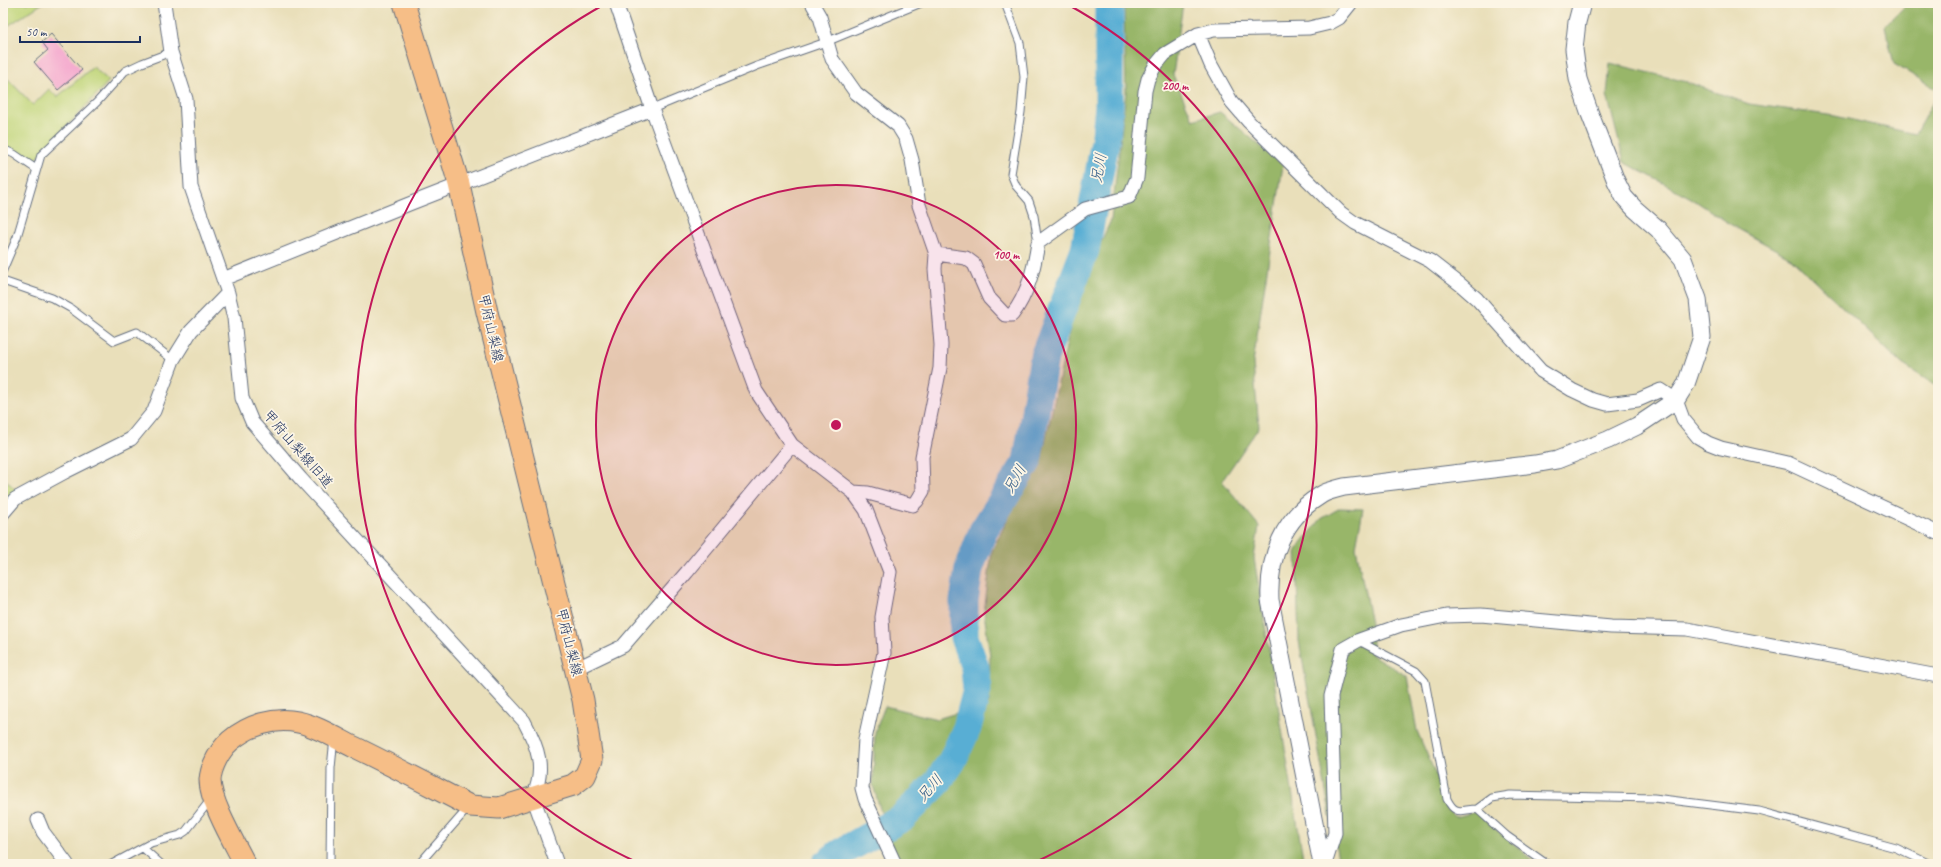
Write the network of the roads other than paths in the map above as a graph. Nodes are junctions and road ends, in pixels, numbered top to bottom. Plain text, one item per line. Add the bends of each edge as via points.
1 (164, 3) edge
2 (404, 3) edge
3 (616, 3) edge
4 (812, 3) edge
5 (921, 3) edge
6 (1005, 3) edge
7 (1351, 3) edge
8 (1582, 3) edge
9 (1198, 34) junction
10 (826, 42) junction
11 (171, 52) junction
12 (652, 109) junction
13 (3, 149) edge
14 (36, 169) junction
15 (459, 184) junction
16 (1038, 242) junction
17 (936, 254) junction
18 (3, 270) edge
19 (223, 279) junction
20 (3, 281) edge
21 (228, 293) junction
22 (173, 360) junction
23 (1676, 400) junction
24 (792, 445) junction
25 (853, 492) junction
26 (3, 513) edge
27 (1938, 533) edge
28 (1359, 640) junction
29 (575, 669) junction
30 (1938, 676) edge
31 (334, 737) junction
32 (214, 796) junction
33 (533, 797) junction
34 (470, 806) junction
35 (1477, 809) junction
36 (38, 820) dead end
37 (143, 848) junction
38 (67, 864) edge
39 (112, 864) edge
40 (161, 864) edge
41 (245, 864) edge
42 (330, 864) edge
43 (419, 864) edge
44 (557, 864) edge
45 (895, 864) edge
46 (1322, 864) edge
47 (1325, 864) edge
48 (1547, 864) edge
49 (1930, 864) edge

1 - 11 street, 甲府山梨線旧道
2 - 15 main road, 甲府山梨線
3 - 12 street
4 - 10 street via 820,17
5 - 10 lane
6 - 16 lane via 1020,43 1024,77 1011,174 1016,186 1029,201
7 - 9 street via 1339,18 1309,28 1214,30
8 - 23 street via 1574,50 1578,79 1604,152 1624,197 1658,229 1683,259 1698,299 1702,337 1686,384
9 - 16 street via 1165,54 1154,66 1148,79 1144,91 1137,178 1129,197 1085,208
9 - 23 street via 1211,65 1231,101 1248,122 1355,224 1430,261 1477,299 1541,371 1572,390 1607,404 1638,400 1661,390
10 - 12 lane via 757,66
10 - 17 street via 832,59 856,93 898,126 906,139 919,205
11 - 14 lane via 126,72 41,155
11 - 19 street, 甲府山梨線旧道 via 186,99 191,187
12 - 15 street
12 - 24 street via 756,391
13 - 14 lane
14 - 18 lane via 30,199
15 - 19 street
15 - 29 main road, 甲府山梨線 via 489,319
16 - 17 street via 1034,272 1012,316 1005,315 989,298 974,264 966,258
17 - 25 street via 940,368 922,457 923,491 913,505 868,493
19 - 21 street, 甲府山梨線旧道
20 - 22 lane via 52,298 70,308 114,341 137,332
21 - 22 street via 191,331
21 - 33 street, 甲府山梨線旧道 via 234,318 242,398 252,422 301,479 524,721 533,737 539,760 538,785
22 - 26 street via 154,411 131,439 15,499
23 - 27 street via 1683,419 1698,437 1708,443 1788,463
23 - 46 street via 1637,426 1588,450 1557,460 1344,487 1322,494 1294,517 1275,552 1269,582 1270,600
24 - 25 street
24 - 29 street via 623,646
25 - 45 street via 866,510 890,572 882,617 884,654 865,739 862,781 865,799
28 - 30 street via 1430,618 1463,614 1481,615 1611,627 1687,629
28 - 35 lane via 1416,671 1425,681 1447,800 1450,807 1456,811
28 - 47 street via 1343,649 1331,696 1335,833
29 - 33 main road, 甲府山梨線 via 590,736 592,760 585,776 573,786
31 - 32 main road, 甲府山梨線 via 299,722 284,720 254,726 239,733 220,753 214,766 210,781
31 - 34 main road, 甲府山梨線
31 - 42 lane via 331,768
32 - 37 lane via 186,831
32 - 41 main road, 甲府山梨線
33 - 34 main road, 甲府山梨線 via 499,808
33 - 44 street
34 - 43 lane
35 - 48 lane via 1506,836
35 - 49 lane via 1492,798 1510,795 1661,799 1759,811 1896,848
36 - 38 street via 43,832
37 - 39 lane
37 - 40 lane

